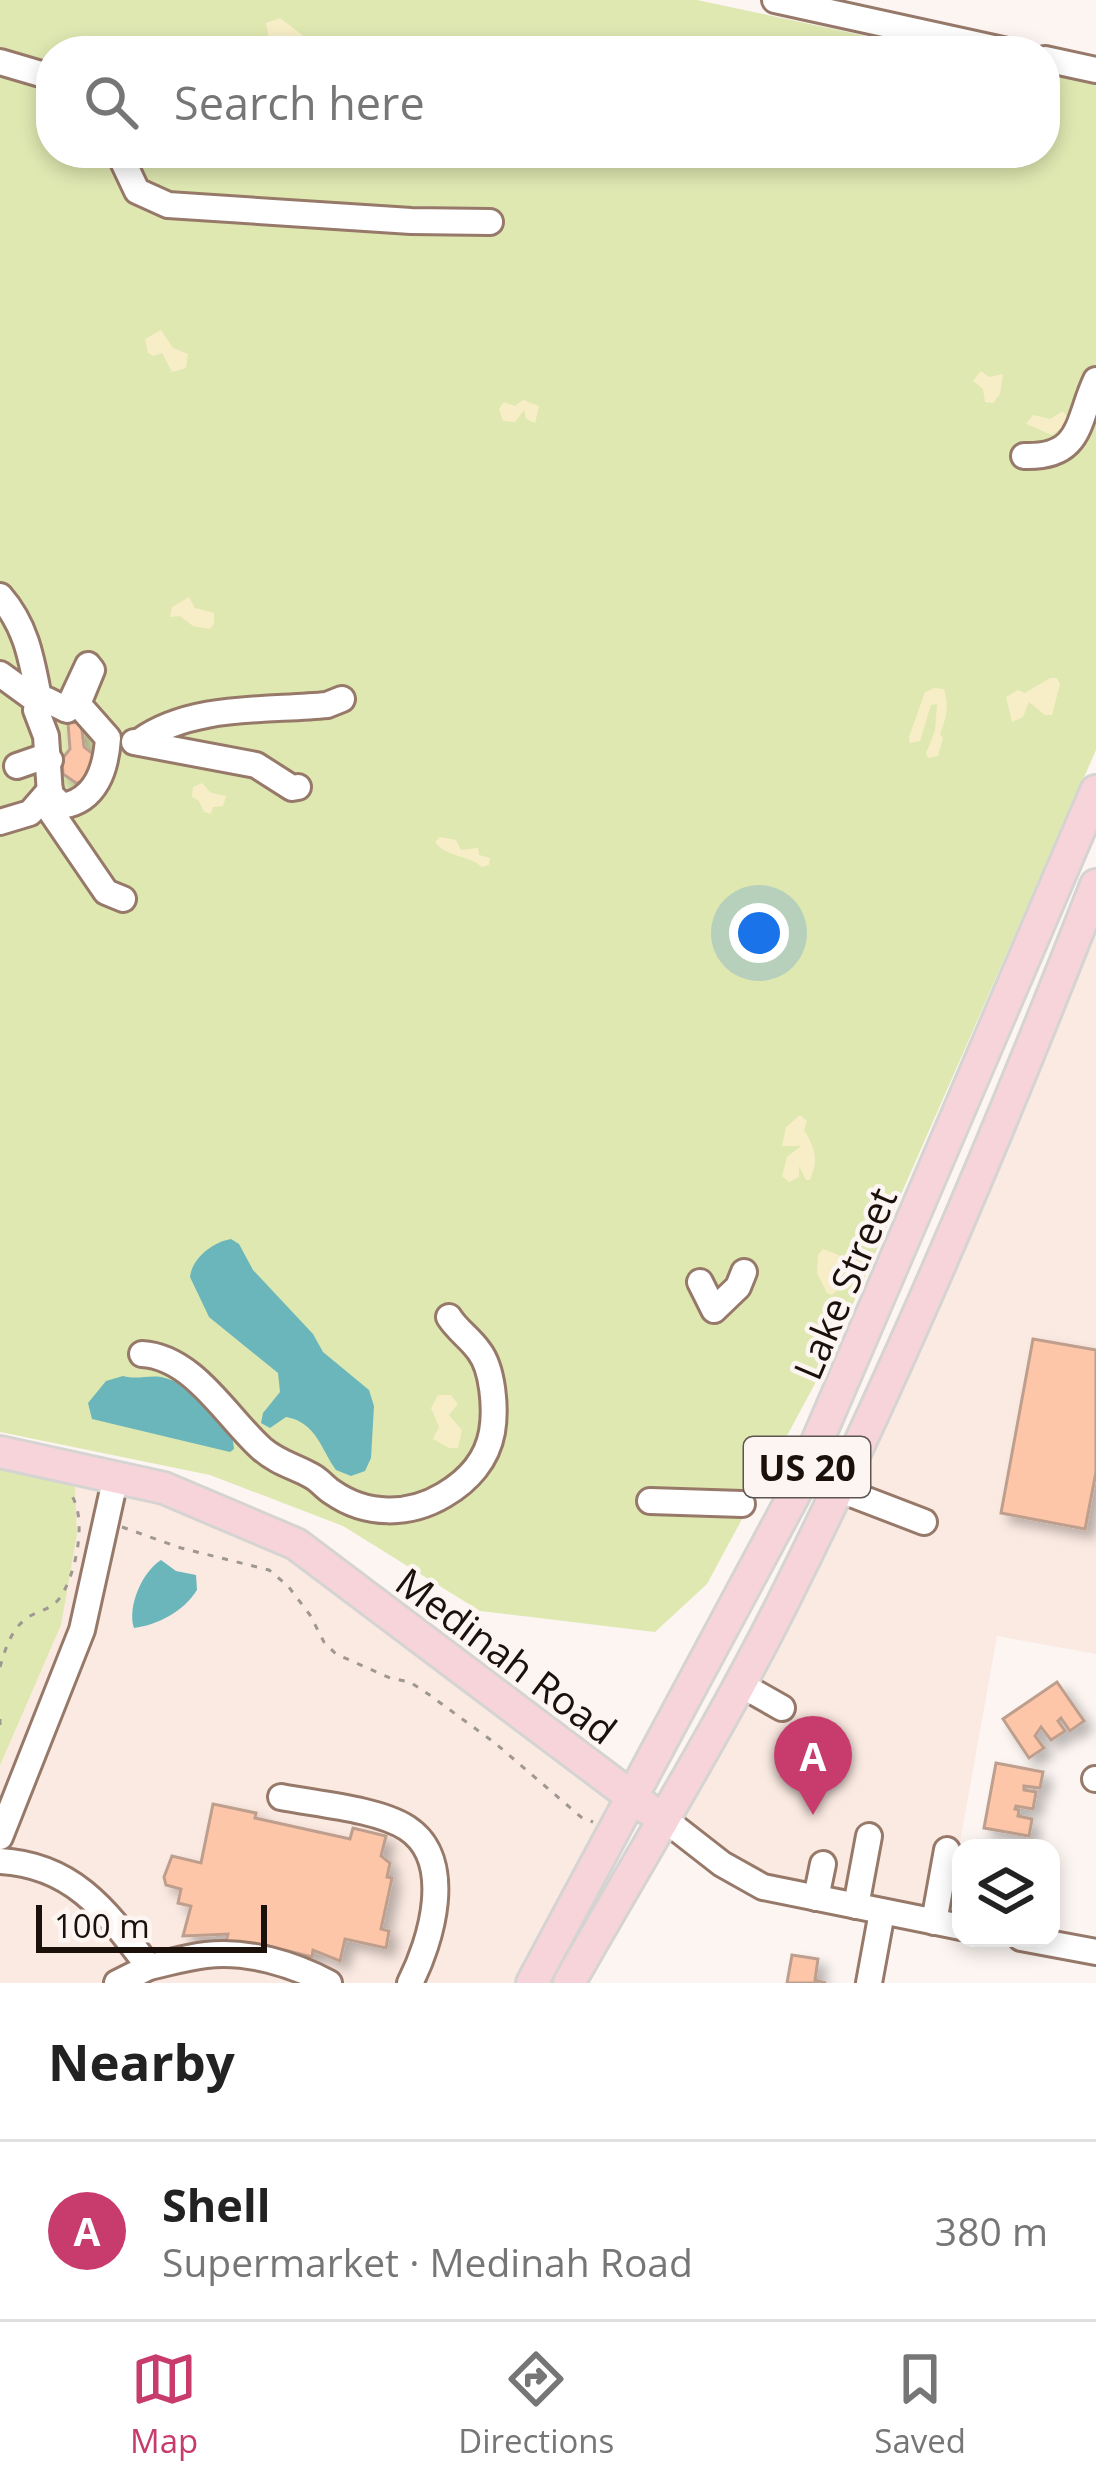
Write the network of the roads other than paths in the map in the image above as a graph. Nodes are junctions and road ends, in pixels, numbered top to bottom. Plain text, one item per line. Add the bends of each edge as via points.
1 (775, 0) edge
2 (939, 36) edge
3 (0, 62) edge
4 (1060, 62) edge
5 (1096, 70) edge
6 (36, 72) edge
7 (126, 168) edge
8 (490, 222) dead end
9 (1096, 380) edge
10 (1024, 456) dead end
11 (0, 596) edge
12 (0, 674) edge
13 (342, 699) dead end
14 (40, 703) junction
15 (140, 742) junction
16 (108, 743) junction
17 (50, 760) junction
18 (16, 766) dead end
19 (298, 788) dead end
20 (1096, 791) edge
21 (46, 795) junction
22 (0, 822) edge
23 (1056, 887) junction
24 (123, 899) dead end
25 (1094, 899) edge
26 (744, 1272) dead end
27 (700, 1282) dead end
28 (449, 1317) dead end
29 (142, 1354) dead end
30 (0, 1452) edge
31 (116, 1477) junction
32 (838, 1489) junction
33 (650, 1501) dead end
34 (742, 1504) dead end
35 (924, 1522) dead end
36 (738, 1683) junction
37 (782, 1708) dead end
38 (281, 1797) dead end
39 (631, 1798) junction
40 (663, 1818) junction
41 (869, 1836) dead end
42 (0, 1837) edge
43 (947, 1850) dead end
44 (0, 1862) edge
45 (823, 1864) dead end
46 (816, 1898) junction
47 (856, 1906) junction
48 (882, 1912) junction
49 (934, 1922) junction
50 (952, 1925) edge
51 (1060, 1945) edge
52 (1096, 1952) edge
53 (149, 1966) junction
54 (117, 1983) edge
55 (178, 1983) edge
56 (329, 1983) edge
57 (410, 1983) edge
58 (532, 1983) edge
59 (569, 1983) edge
60 (869, 1983) edge

1 - 2 street
3 - 6 street
4 - 5 street
7 - 8 street via 137,191 168,206
9 - 10 street via 1069,441 1049,455
11 - 14 street via 20,620
12 - 14 street
13 - 15 street via 224,712
14 - 16 street via 67,710 88,665 78,704
14 - 17 street
15 - 16 street
15 - 19 street via 256,765
16 - 21 street via 86,797 62,806
17 - 18 street
17 - 21 street
20 - 23 main road, Lake Street / US 20
21 - 22 street via 30,813
21 - 24 street via 106,892
23 - 25 street
23 - 39 main road, Lake Street / US 20 via 795,1493
25 - 32 main road, Lake Street / US 20
26 - 27 street via 714,1310
28 - 29 street via 483,1355 493,1431 467,1478 406,1511 352,1504 284,1465 177,1366
30 - 31 main road, Medinah Road
31 - 39 main road, Medinah Road via 164,1488 296,1544
31 - 42 street via 82,1630
32 - 35 street
32 - 36 main road, Lake Street / US 20
33 - 34 street
36 - 37 street
36 - 40 main road, Lake Street / US 20
38 - 57 street via 390,1820 423,1842 435,1887
39 - 40 main road, Medinah Road
39 - 58 main road, Lake Street / US 20
40 - 46 street, Medinah Road via 745,1878
40 - 59 main road, Lake Street / US 20
41 - 47 street
43 - 49 street
44 - 53 street via 67,1878
45 - 46 street
46 - 47 street, Medinah Road
47 - 48 street, Medinah Road
48 - 49 street, Medinah Road
48 - 60 street
49 - 50 street, Medinah Road
51 - 52 street
53 - 54 street
53 - 55 street
53 - 56 street via 239,1956

